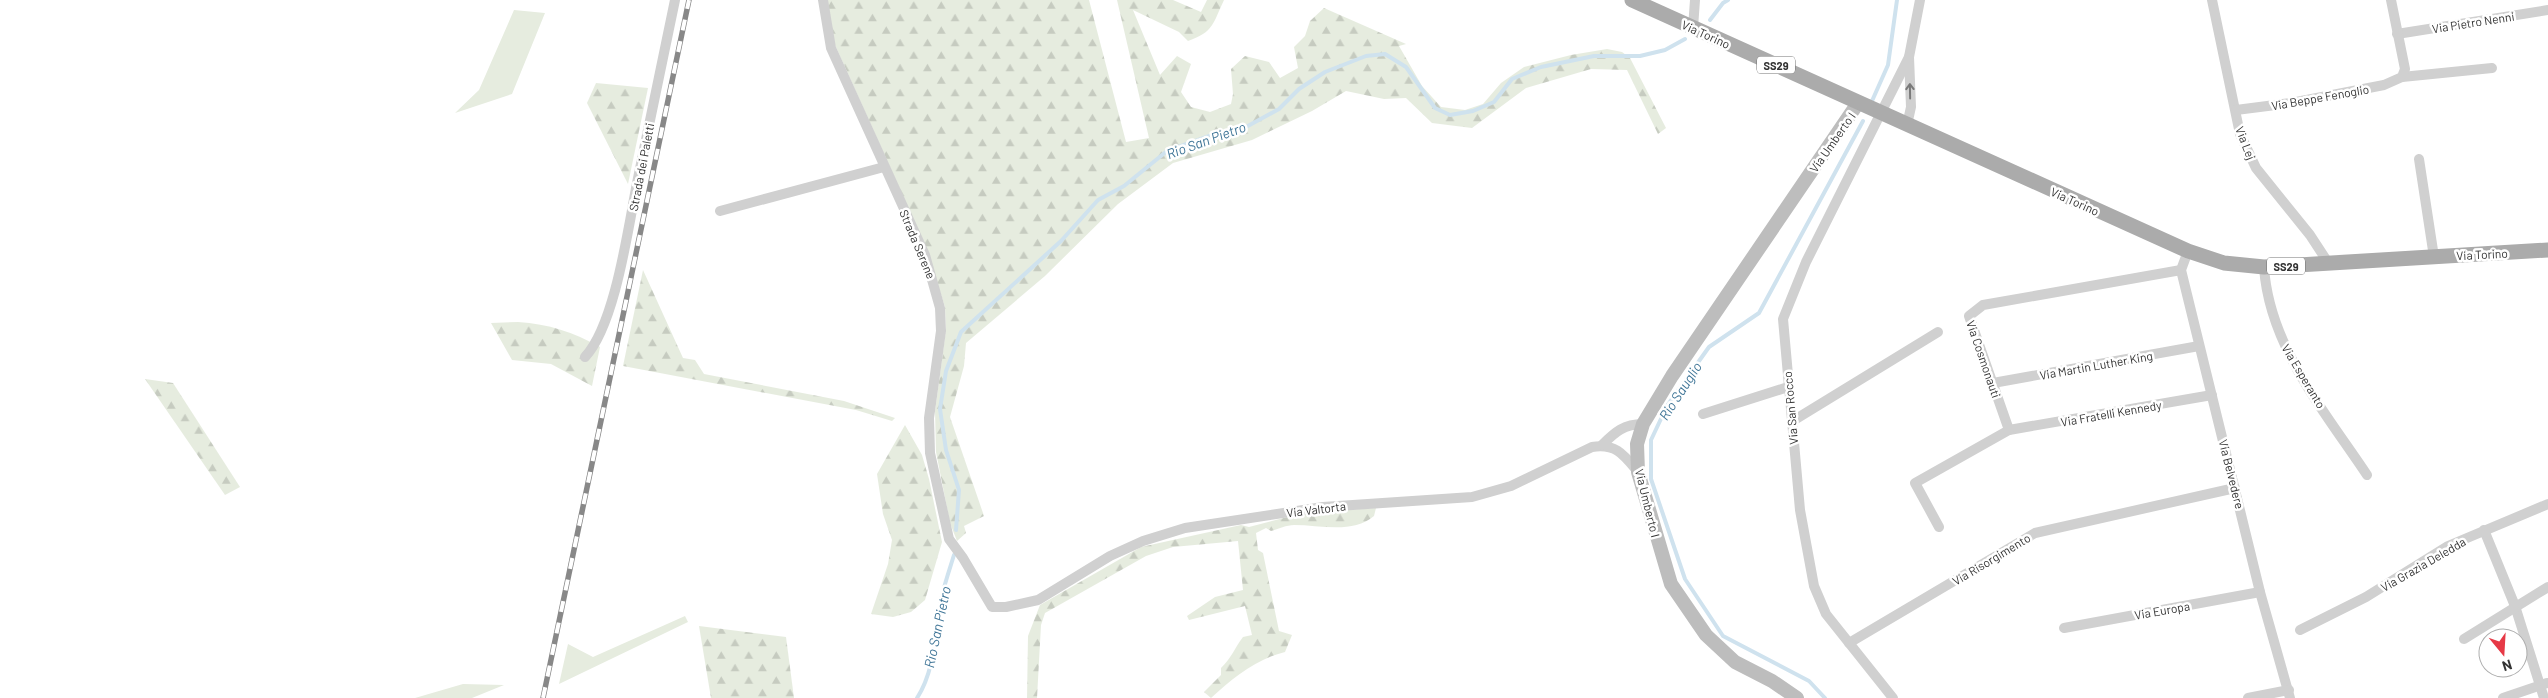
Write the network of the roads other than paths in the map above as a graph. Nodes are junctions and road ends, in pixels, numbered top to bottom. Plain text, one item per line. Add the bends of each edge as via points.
1 (675, 0) edge
2 (822, 0) edge
3 (1632, 0) edge
4 (1696, 0) edge
5 (1920, 0) edge
6 (2212, 0) edge
7 (2390, 0) edge
8 (2548, 10) edge
9 (1693, 28) junction
10 (2398, 34) junction
11 (1909, 57) junction
12 (2492, 68) dead end
13 (2402, 77) junction
14 (1858, 103) junction
15 (2236, 110) junction
16 (1880, 113) junction
17 (1907, 125) junction
18 (2418, 159) dead end
19 (884, 167) junction
20 (720, 211) dead end
21 (2548, 250) edge
22 (2188, 251) junction
23 (2434, 257) junction
24 (2329, 264) junction
25 (2264, 268) junction
26 (2181, 270) junction
27 (1938, 332) dead end
28 (2199, 346) junction
29 (585, 357) dead end
30 (1993, 383) junction
31 (1788, 387) junction
32 (2212, 395) junction
33 (1703, 414) dead end
34 (1791, 422) junction
35 (1644, 424) junction
36 (2009, 430) junction
37 (1602, 445) junction
38 (1638, 472) junction
39 (2367, 475) dead end
40 (2235, 488) junction
41 (2548, 504) edge
42 (1939, 527) dead end
43 (2484, 530) junction
44 (2548, 587) edge
45 (2260, 592) junction
46 (1038, 600) joint
47 (2515, 606) junction
48 (2064, 628) dead end
49 (2300, 630) dead end
50 (2464, 639) dead end
51 (1849, 643) junction
52 (2545, 684) edge
53 (2289, 694) edge
54 (1797, 698) edge
55 (1893, 698) edge
56 (2248, 698) edge
57 (2503, 698) edge
58 (2544, 698) edge

1 - 29 street, Strada dei Paletti via 624,250 602,332
2 - 19 street, Strada Serene via 831,48
3 - 9 main road, Via Torino / SS29
4 - 9 street
5 - 11 street
6 - 15 street, Via Lej
7 - 10 street
8 - 10 street, Via Pietro Nenni
9 - 14 main road, Via Torino / SS29
10 - 13 street via 2405,69
11 - 16 street, Via San Rocco
17 -> 11 street
12 - 13 street, Via Beppe Fenoglio
13 - 15 street, Via Beppe Fenoglio via 2375,87
14 - 16 main road, Via Torino / SS29
14 - 35 street, Via Umberto I via 1672,376
15 - 24 street, Via Lej via 2240,134 2256,168
16 - 17 main road, Via Torino / SS29
16 - 31 street, Via San Rocco via 1806,262 1783,319
17 - 22 main road, Via Torino / SS29
18 - 23 street
19 - 20 street
19 - 46 street, Strada Serene via 925,255 940,308 941,331 929,418 930,453 949,539 992,606
21 - 23 main road, Via Torino / SS29
22 - 25 main road, Via Torino / SS29 via 2224,264
22 - 26 street
23 - 24 main road, Via Torino / SS29
24 - 25 main road, Via Torino / SS29
25 - 39 street, Via Esperanto via 2283,340 2301,374
26 - 28 street, Via Belvedere
26 - 30 street, Via Cosmonauti via 1983,305 1974,310 1969,316
27 - 34 street
28 - 30 street, Via Martin Luther King
28 - 32 street, Via Belvedere
30 - 36 street, Via Cosmonauti
31 - 33 street
31 - 34 street, Via San Rocco
32 - 36 street, Via Fratelli Kennedy
32 - 40 street, Via Belvedere
34 - 51 street, Via San Rocco via 1800,510 1814,586 1826,614
35 - 37 street, Via Valtorta via 1629,424
35 - 38 street, Via Umberto I via 1637,444
36 - 42 street via 1915,483
37 - 38 street via 1612,446
37 - 46 street, Via Valtorta via 1511,486 1472,497 1323,507 1185,528 1143,541 1110,556
38 - 54 street, Via Umberto I via 1672,584 1706,635 1735,662
40 - 45 street, Via Belvedere
40 - 51 street, Via Risorgimento via 2036,532
41 - 43 street, Via Grazia Deledda
43 - 47 street
43 - 49 street, Via Grazia Deledda via 2448,546 2366,598
44 - 47 street
45 - 48 street, Via Europa
45 - 53 street, Via Belvedere
47 - 50 street
47 - 52 street
51 - 55 street, Via San Rocco
52 - 57 street
52 - 58 street
53 - 56 street

